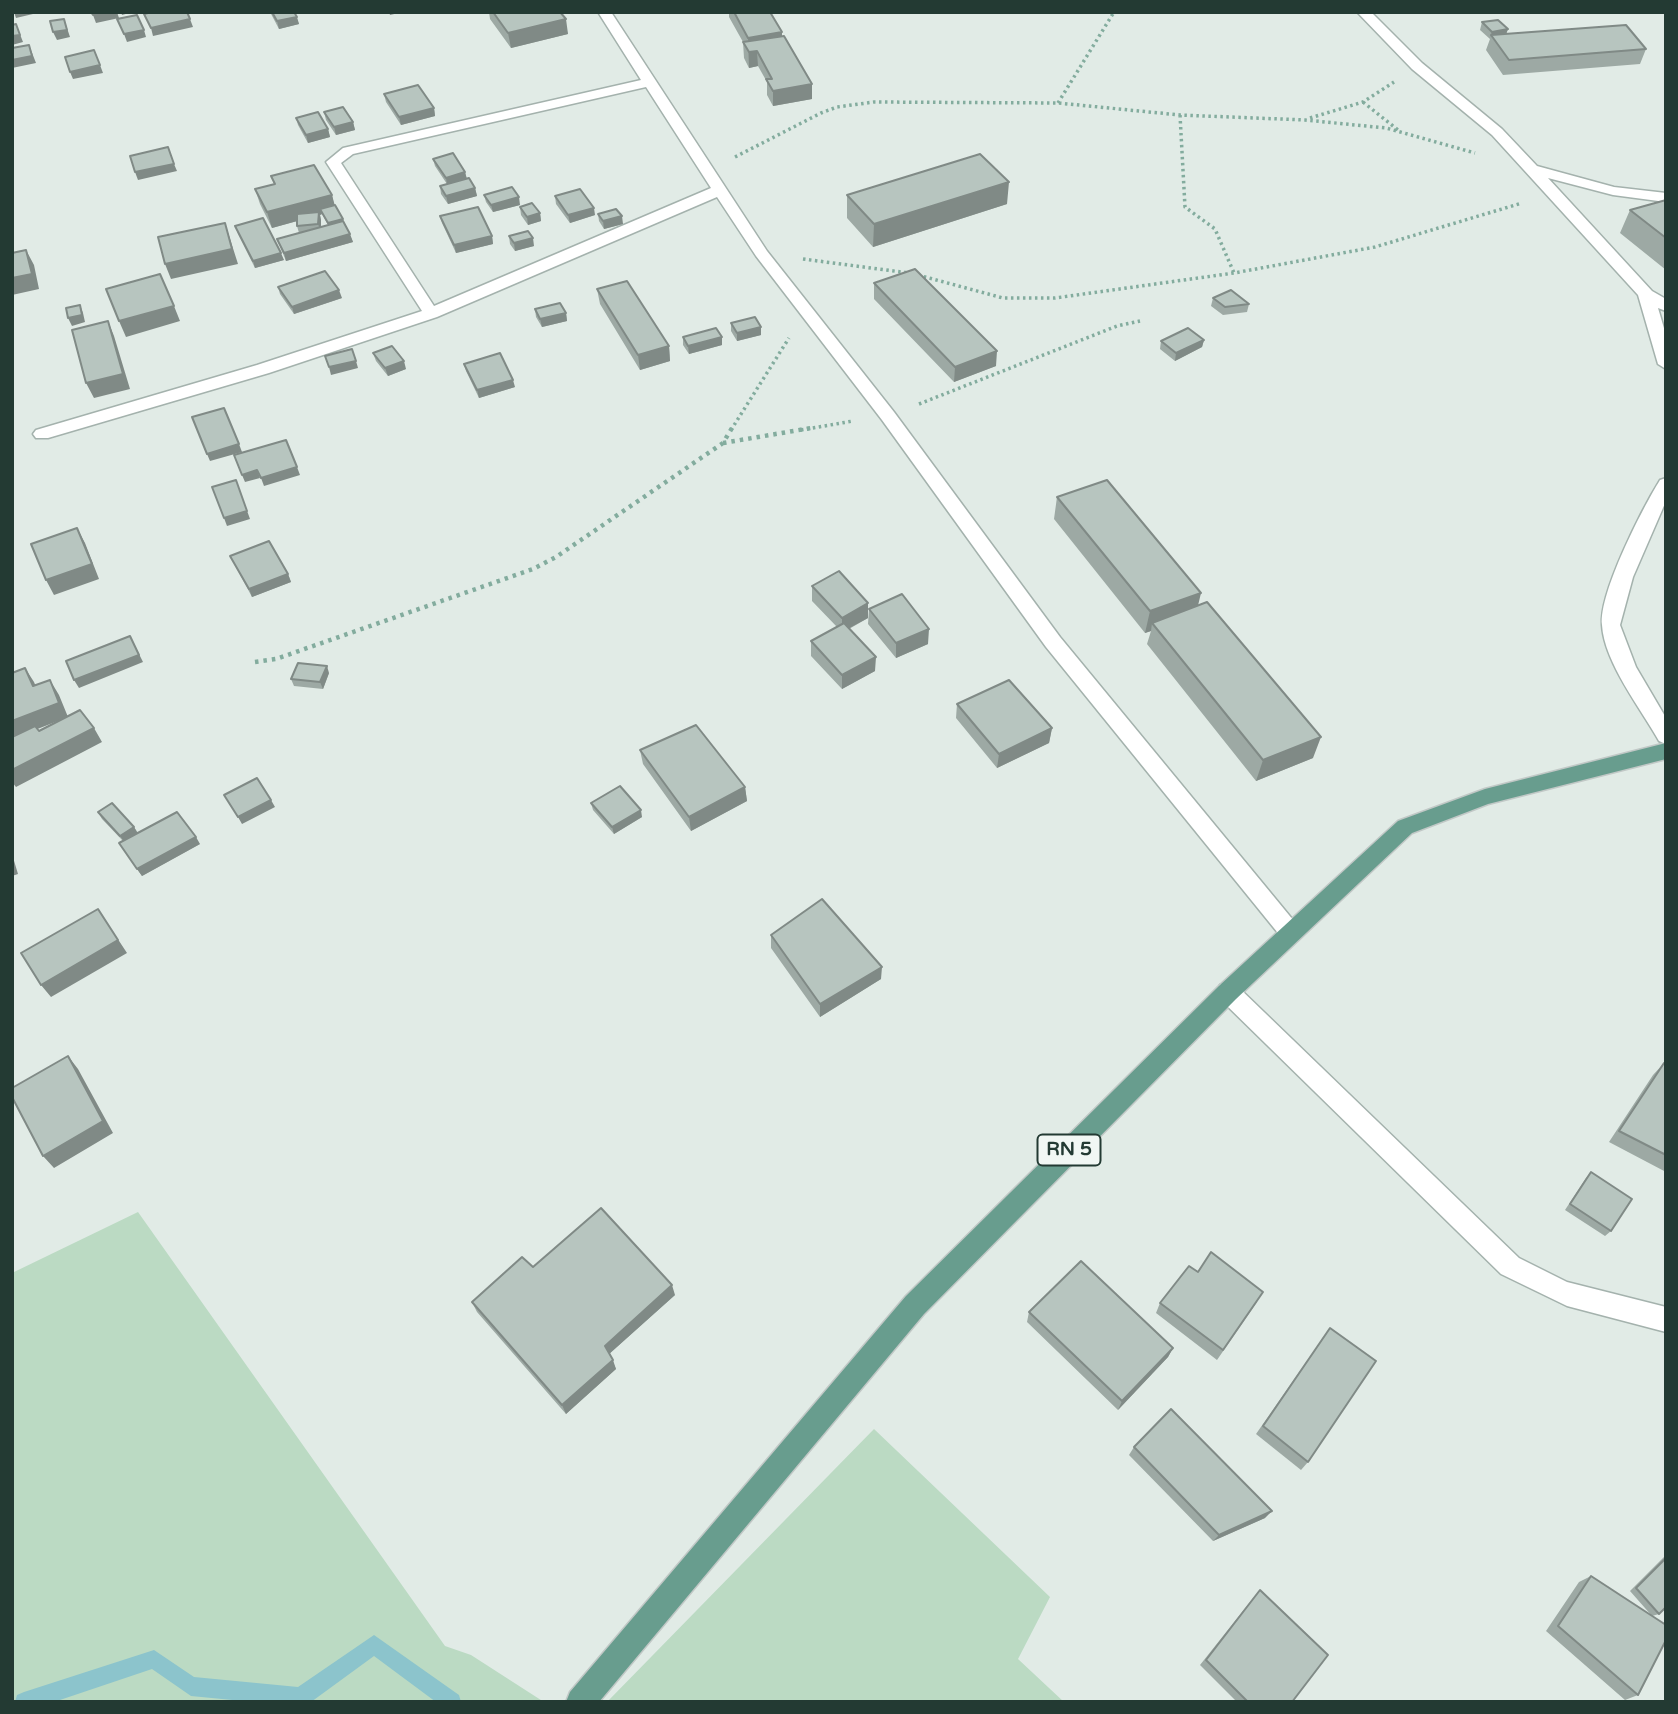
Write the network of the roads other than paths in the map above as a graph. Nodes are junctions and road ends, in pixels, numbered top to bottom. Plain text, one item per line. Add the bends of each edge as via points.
1 (604, 12) edge
2 (1363, 12) edge
3 (650, 82) junction
4 (1534, 170) junction
5 (720, 190) junction
6 (1666, 198) edge
7 (1646, 294) junction
8 (1666, 306) edge
9 (432, 313) junction
10 (1666, 365) edge
11 (41, 434) dead end
12 (1666, 485) edge
13 (1666, 736) edge
14 (1666, 751) edge
15 (1290, 932) junction
16 (1228, 992) junction
17 (1666, 1321) edge
18 (580, 1702) edge

1 - 3 street
2 - 4 street
3 - 5 street
3 - 9 street via 337,156 333,162
4 - 6 street via 1613,191
4 - 7 street
5 - 9 street
5 - 15 street via 761,253 888,416 1053,642
7 - 8 street
7 - 10 street
9 - 11 street via 263,369
12 - 13 street via 1620,588 1610,622 1616,646
14 - 15 main road, RN 5 via 1485,797 1405,827
15 - 16 main road, RN 5
16 - 17 street via 1510,1266 1545,1288
16 - 18 main road, RN 5 via 915,1305

